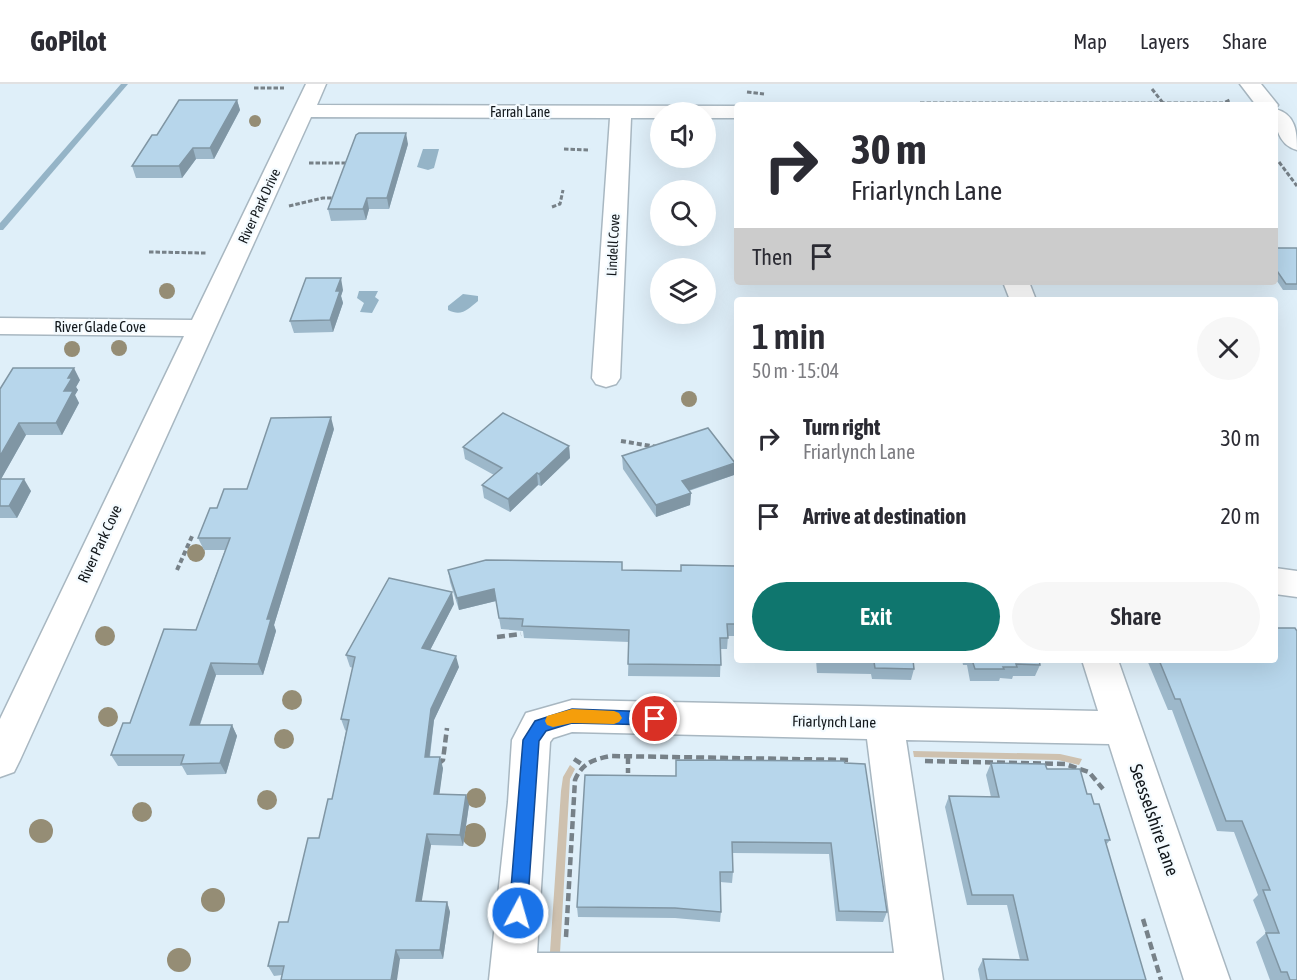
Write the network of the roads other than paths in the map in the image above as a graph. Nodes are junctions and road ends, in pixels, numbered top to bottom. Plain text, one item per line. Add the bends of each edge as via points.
1 (1250, 84) edge
2 (304, 86) edge
3 (1267, 102) edge
4 (303, 111) junction
5 (621, 112) junction
6 (734, 112) edge
7 (1280, 115) edge
8 (1297, 143) edge
9 (0, 326) edge
10 (201, 327) junction
11 (606, 378) dead end
12 (1278, 581) edge
13 (1297, 584) edge
14 (1101, 663) edge
15 (1122, 728) junction
16 (887, 742) junction
17 (0, 760) edge
18 (512, 978) edge
19 (920, 978) edge
20 (1207, 980) edge

1 - 3 street
2 - 4 street, River Park Drive
4 - 5 street, Farrah Lane
4 - 10 street, River Park Drive
5 - 6 street, Farrah Lane
5 - 11 street, Lindell Cove
7 - 8 street
9 - 10 street, River Glade Cove
10 - 17 street, River Park Cove
12 - 13 street
14 - 15 street, Seesselshire Lane
15 - 16 street, Friarlynch Lane
15 - 20 street, Seesselshire Lane
16 - 18 street, Friarlynch Lane via 572,716 540,725 531,740
16 - 19 street
18 - 19 street

